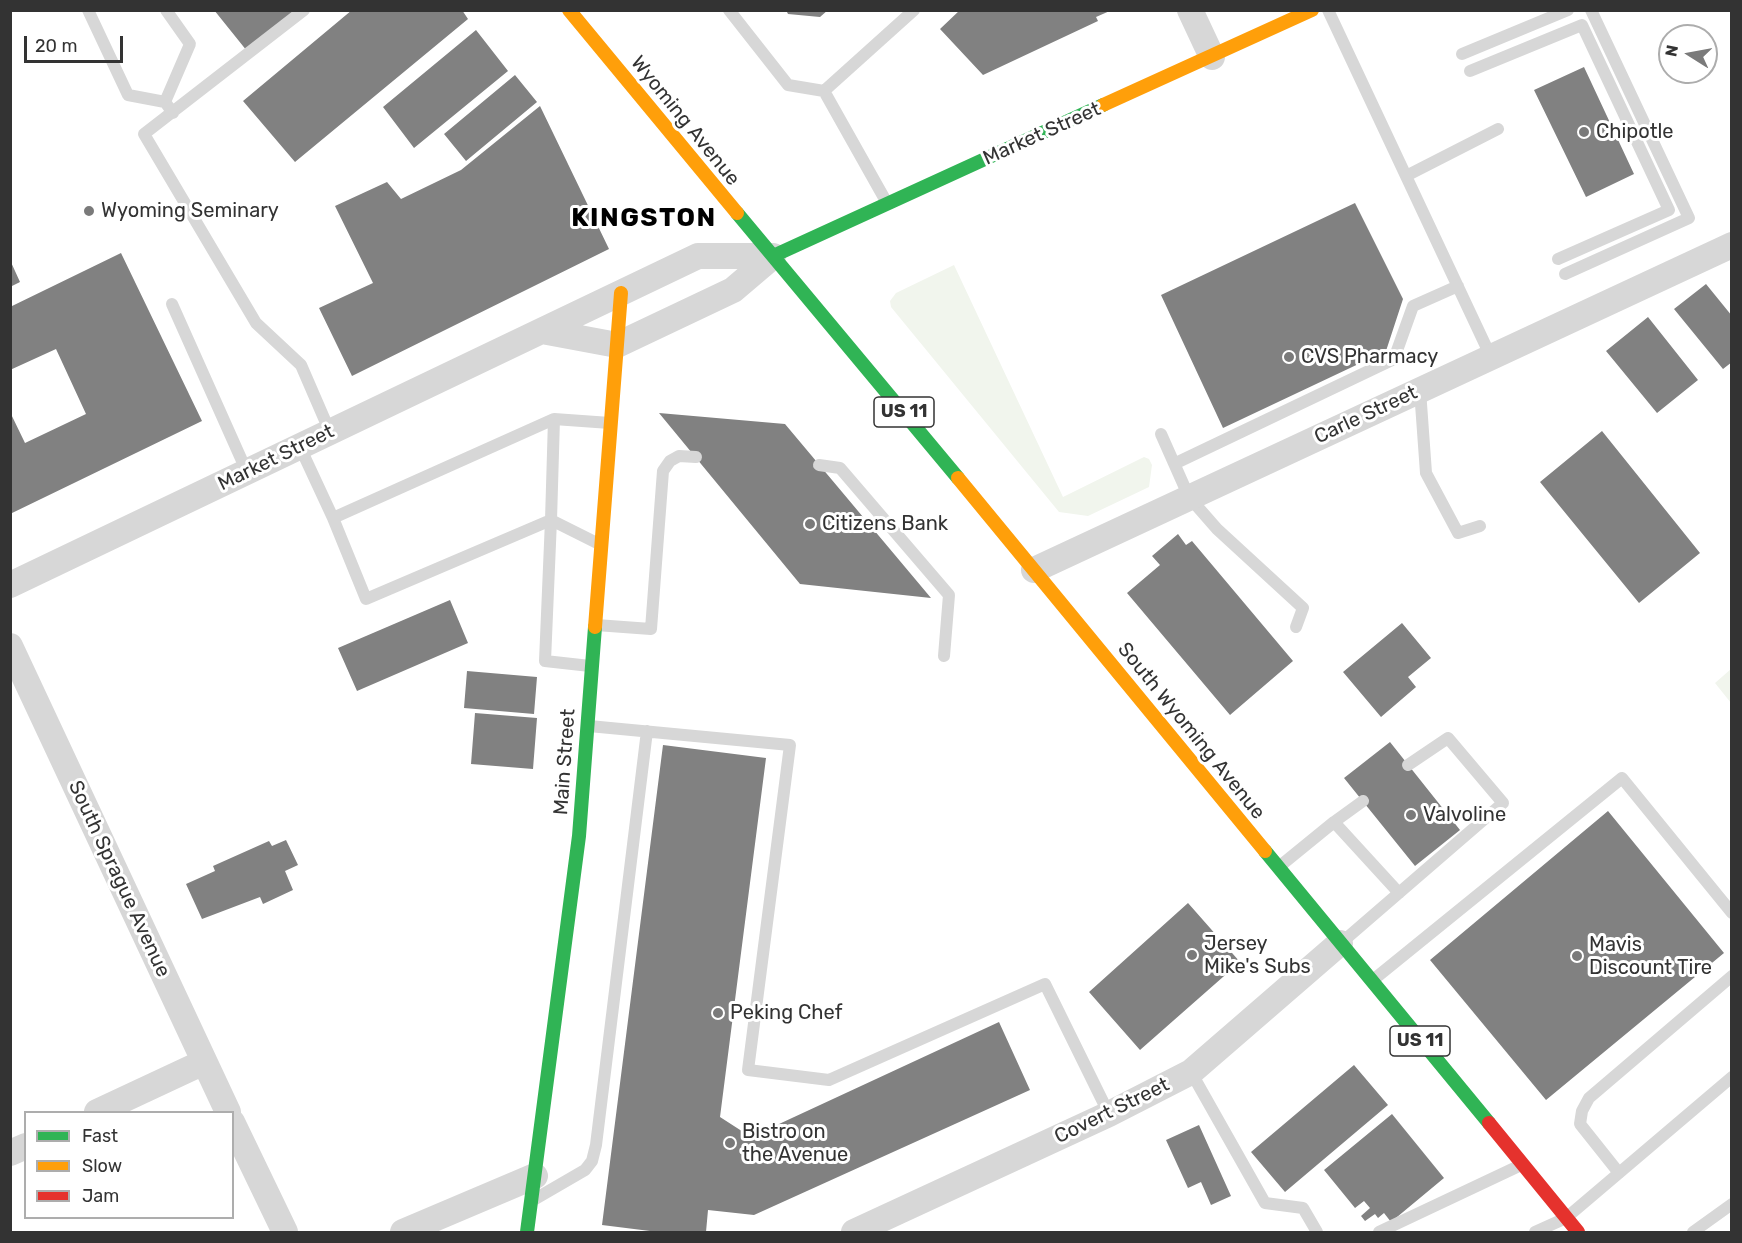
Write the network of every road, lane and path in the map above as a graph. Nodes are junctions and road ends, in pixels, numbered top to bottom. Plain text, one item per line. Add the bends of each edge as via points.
1 (88, 10) edge
2 (166, 10) edge
3 (304, 10) edge
4 (569, 10) edge
5 (729, 10) edge
6 (914, 10) edge
7 (1190, 10) edge
8 (1312, 10) edge
9 (1328, 10) edge
10 (1568, 10) edge
11 (1591, 10) edge
12 (1462, 54) dead end
13 (1212, 57) junction
14 (1470, 71) dead end
15 (824, 91) junction
16 (165, 102) junction
17 (173, 113) junction
18 (1498, 129) dead end
19 (1406, 176) junction
20 (887, 204) junction
21 (1731, 245) edge
22 (773, 256) junction
23 (1558, 260) dead end
24 (1565, 274) dead end
25 (1458, 286) junction
26 (621, 293) junction
27 (172, 304) dead end
28 (542, 331) junction
29 (617, 345) junction
30 (1491, 357) junction
31 (1420, 390) junction
32 (554, 419) junction
33 (611, 423) junction
34 (330, 432) junction
35 (1161, 434) dead end
36 (300, 447) junction
37 (696, 457) dead end
38 (1176, 463) junction
39 (819, 465) dead end
40 (247, 472) junction
41 (1189, 497) junction
42 (333, 518) junction
43 (551, 520) junction
44 (1480, 526) dead end
45 (602, 545) junction
46 (1034, 570) junction
47 (10, 585) edge
48 (595, 625) junction
49 (1296, 627) dead end
50 (10, 646) edge
51 (944, 656) dead end
52 (592, 666) junction
53 (587, 726) junction
54 (647, 731) junction
55 (1408, 765) dead end
56 (1363, 801) dead end
57 (1334, 822) junction
58 (1279, 867) junction
59 (1399, 893) junction
60 (1731, 913) edge
61 (1340, 944) junction
62 (1731, 976) edge
63 (1371, 981) junction
64 (204, 1062) junction
65 (1191, 1072) junction
66 (1731, 1077) edge
67 (101, 1111) edge
68 (227, 1111) edge
69 (1109, 1114) junction
70 (234, 1126) edge
71 (24, 1147) edge
72 (10, 1153) edge
73 (1522, 1164) junction
74 (1619, 1173) junction
75 (535, 1176) junction
76 (531, 1201) junction
77 (1731, 1204) edge
78 (1566, 1218) junction
79 (285, 1233) edge
80 (403, 1233) edge
81 (527, 1233) edge
82 (854, 1233) edge
83 (1317, 1233) edge
84 (1378, 1233) edge
85 (1535, 1233) edge
86 (1578, 1233) edge
87 (1693, 1233) edge

1 - 16 lane via 128,95
2 - 16 lane via 190,44
3 - 17 lane
4 - 22 main road, Wyoming Avenue / US 11
5 - 15 lane via 788,85
6 - 15 lane
7 - 13 street
8 - 13 main road, Market Street
9 - 19 lane
10 - 12 lane
11 - 24 lane via 1689,218
13 - 20 main road, Market Street
14 - 23 lane via 1582,25 1669,210
15 - 20 lane
16 - 17 lane
17 - 34 lane via 144,134 256,323 301,365
18 - 19 lane
19 - 25 lane
20 - 22 main road, Market Street
21 - 30 street, Carle Street
22 - 26 street, Market Street via 698,256
22 - 29 street, Market Street via 732,290
22 - 46 main road, South Wyoming Avenue / US 11
25 - 30 lane
25 - 38 lane via 1413,306 1394,359
26 - 28 street, Market Street
26 - 29 main road, Main Street
27 - 40 lane
28 - 29 street
28 - 34 street, Market Street
29 - 33 main road, Main Street
30 - 31 street, Carle Street
31 - 41 street, Carle Street
31 - 44 lane via 1426,473 1458,533
32 - 33 lane
32 - 42 lane
32 - 43 lane
33 - 45 main road, Main Street
34 - 36 street, Market Street
35 - 38 lane
36 - 40 street, Market Street
36 - 42 lane
37 - 48 lane via 679,456 663,471 651,629
38 - 41 lane
39 - 51 lane via 840,468 949,595
40 - 47 street, Market Street
41 - 46 street, Carle Street
41 - 49 lane via 1217,530 1303,608
42 - 43 lane via 366,599
43 - 45 lane
43 - 52 lane via 545,662
45 - 48 main road, Main Street
46 - 58 main road, South Wyoming Avenue / US 11
48 - 52 main road, Main Street
50 - 64 street, South Sprague Avenue
52 - 53 main road, Main Street
53 - 54 lane
53 - 75 main road, Main Street via 572,902
54 - 69 lane via 790,745 748,1070 829,1080 1045,984
54 - 76 lane via 596,1145 585,1170
55 - 59 lane via 1448,738 1503,802
56 - 57 lane
57 - 58 lane
57 - 59 lane
58 - 61 main road, South Wyoming Avenue / US 11
59 - 61 lane
60 - 63 lane via 1622,778
61 - 63 main road, South Wyoming Avenue / US 11
61 - 65 street, Covert Street
62 - 74 lane via 1586,1104 1580,1124
63 - 73 main road, South Wyoming Avenue / US 11
64 - 67 street
64 - 68 street, South Sprague Avenue
65 - 69 street, Covert Street
65 - 83 lane via 1265,1203 1303,1208
66 - 74 lane
69 - 82 street, Covert Street
70 - 79 street
71 - 72 street
73 - 78 main road, South Wyoming Avenue / US 11
73 - 84 lane
74 - 78 lane
75 - 76 main road, Main Street
75 - 80 street
76 - 81 main road, Main Street
77 - 87 lane
78 - 85 lane
78 - 86 main road, South Wyoming Avenue / US 11

